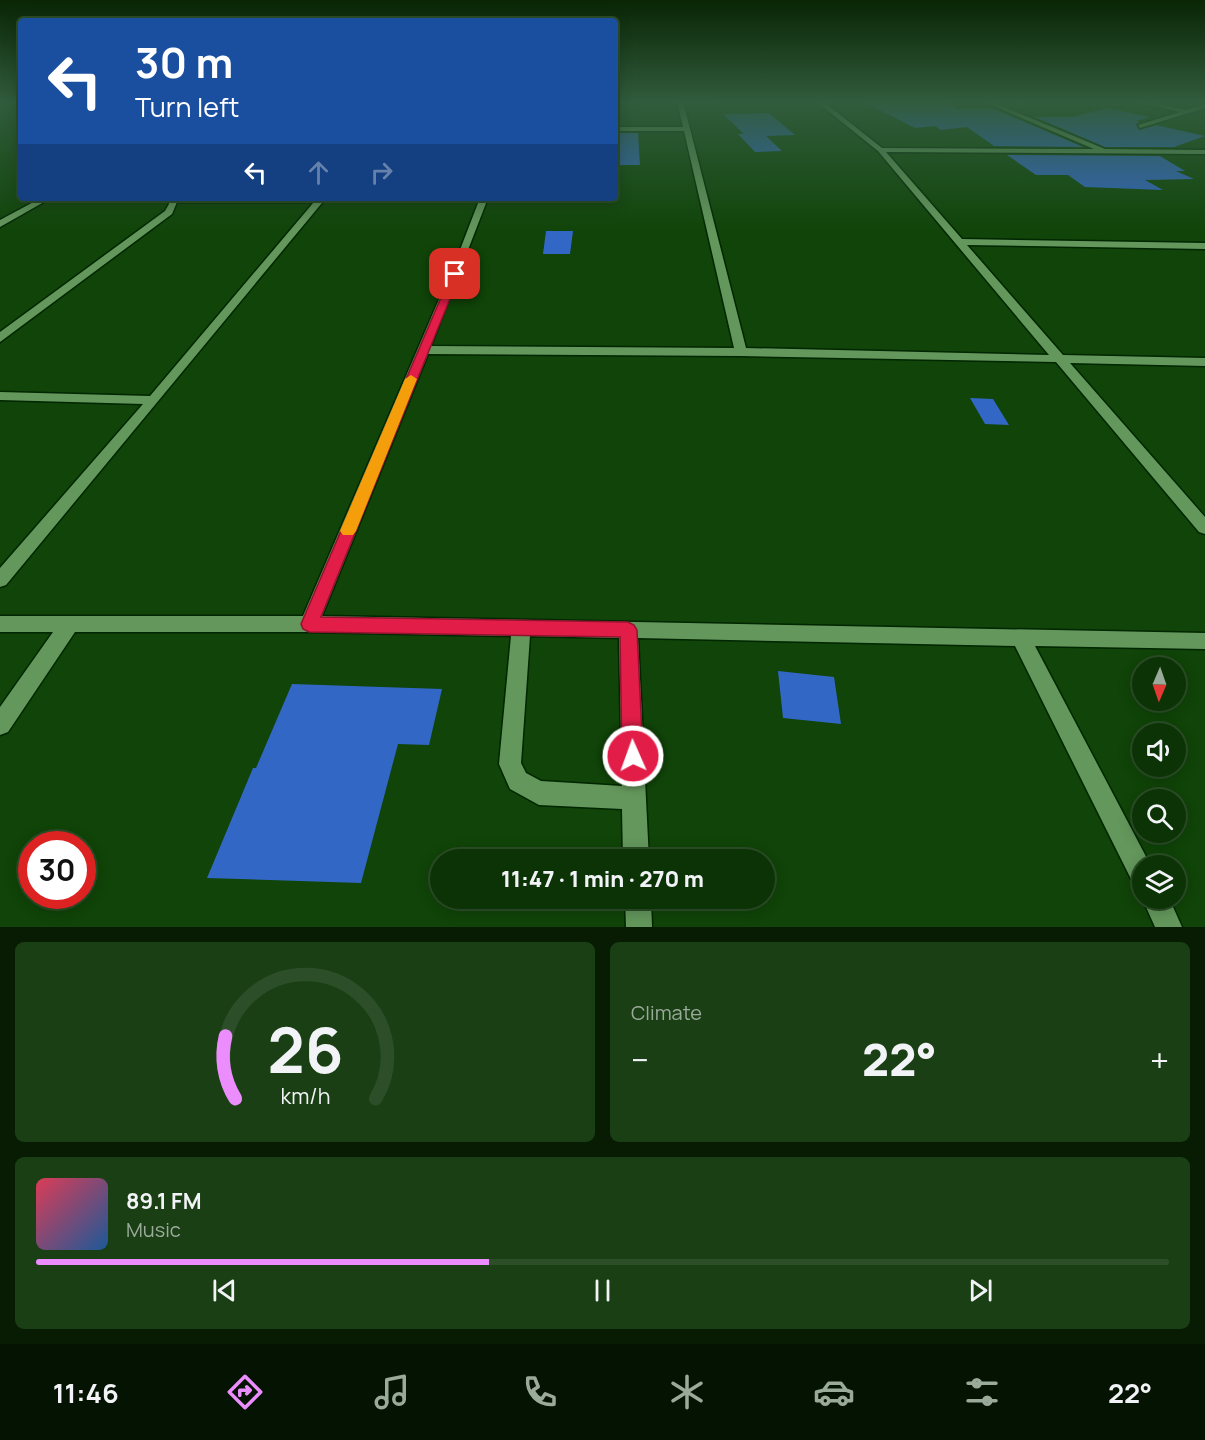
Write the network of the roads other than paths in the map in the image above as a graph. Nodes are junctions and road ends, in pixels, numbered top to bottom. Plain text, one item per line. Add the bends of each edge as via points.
1 (689, 145) edge
2 (874, 145) edge
3 (1091, 145) edge
4 (880, 150) junction
5 (1205, 152) edge
6 (1110, 153) junction
7 (42, 201) edge
8 (172, 201) edge
9 (319, 201) edge
10 (483, 201) edge
11 (0, 224) edge
12 (961, 242) junction
13 (1205, 246) edge
14 (0, 338) edge
15 (423, 350) junction
16 (741, 352) junction
17 (1060, 361) junction
18 (1205, 362) edge
19 (0, 396) edge
20 (151, 400) junction
21 (1205, 528) edge
22 (0, 580) edge
23 (70, 623) junction
24 (0, 624) edge
25 (309, 624) junction
26 (521, 628) junction
27 (628, 630) junction
28 (1021, 639) junction
29 (1205, 641) edge
30 (0, 725) edge
31 (634, 798) junction
32 (636, 849) edge
33 (1132, 855) edge
34 (638, 909) edge
35 (1160, 909) edge
36 (639, 927) edge
37 (1169, 927) edge

1 - 16 street
2 - 4 street
3 - 6 street
4 - 6 street
4 - 12 street
5 - 6 street
7 - 11 street
8 - 14 street via 169,212
9 - 20 street via 260,276
10 - 15 street
12 - 13 street
12 - 17 street
15 - 16 street
15 - 25 street
16 - 17 street
17 - 18 street
17 - 21 street
19 - 20 street
20 - 22 street
23 - 24 street
23 - 25 street
23 - 30 street
25 - 26 street
26 - 27 street
26 - 31 street via 510,764 518,781 539,793
27 - 28 street
27 - 31 street
28 - 29 street
28 - 33 street
31 - 32 street
34 - 36 street
35 - 37 street

